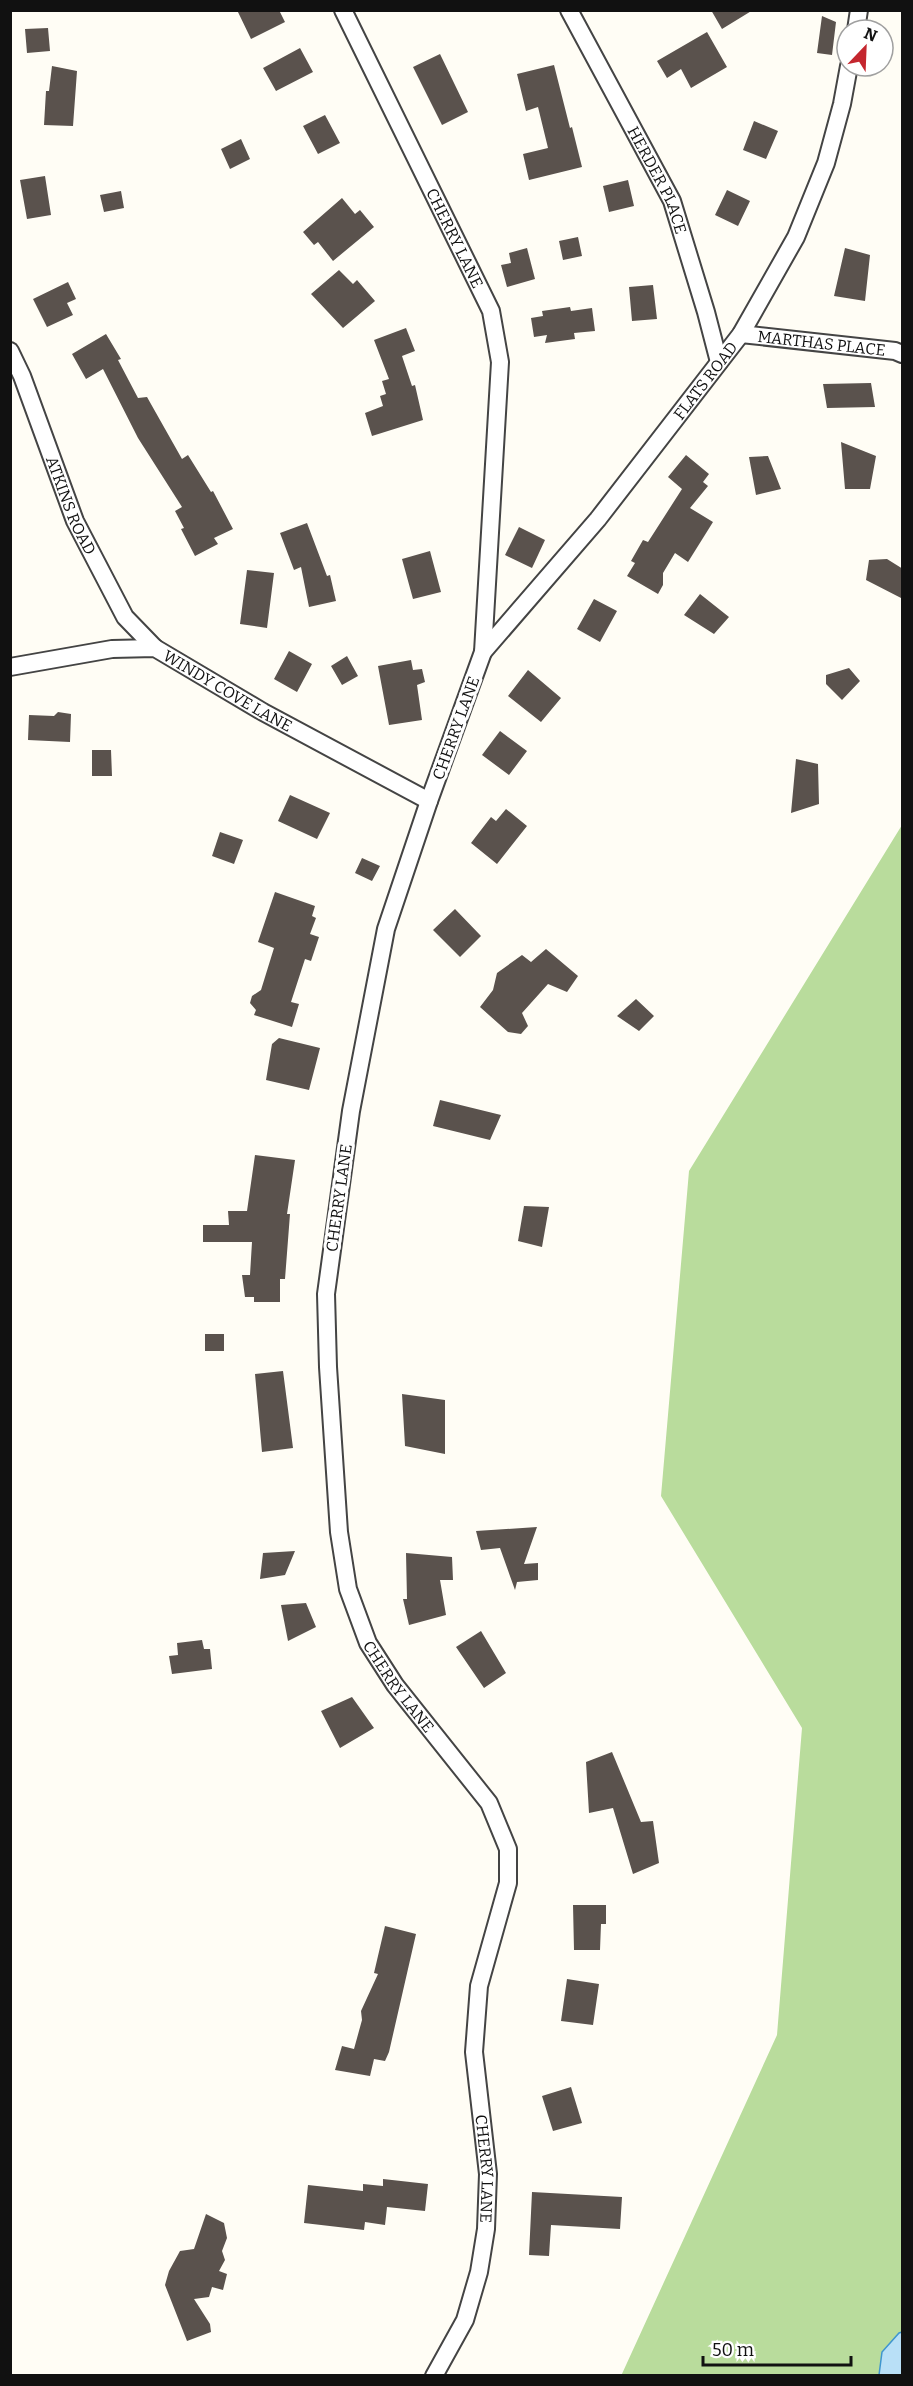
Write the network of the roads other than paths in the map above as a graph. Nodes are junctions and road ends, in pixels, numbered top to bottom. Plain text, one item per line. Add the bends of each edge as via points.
1 (343, 10) edge
2 (569, 10) edge
3 (847, 78) edge
4 (741, 334) junction
5 (10, 351) edge
6 (903, 354) edge
7 (719, 362) junction
8 (154, 648) junction
9 (483, 652) junction
10 (10, 667) edge
11 (429, 801) junction
12 (434, 2376) edge

1 - 9 street, CHERRY LANE via 491,311 500,362
2 - 7 street, HERDER PLACE via 672,201
3 - 4 street, FLATS ROAD via 826,163 796,237
4 - 6 street, MARTHAS PLACE
4 - 7 street, FLATS ROAD
5 - 8 street, ATKINS ROAD via 75,521 125,617
7 - 9 street, FLATS ROAD via 598,519
8 - 10 street, WINDY COVE LANE via 112,649
8 - 11 street, WINDY COVE LANE
9 - 11 street, CHERRY LANE
11 - 12 street, CHERRY LANE via 386,929 351,1111 327,1294 339,1532 348,1589 368,1643 395,1685 489,1803 508,1849 508,1883 479,1986 474,2052 488,2174 486,2229 465,2320

